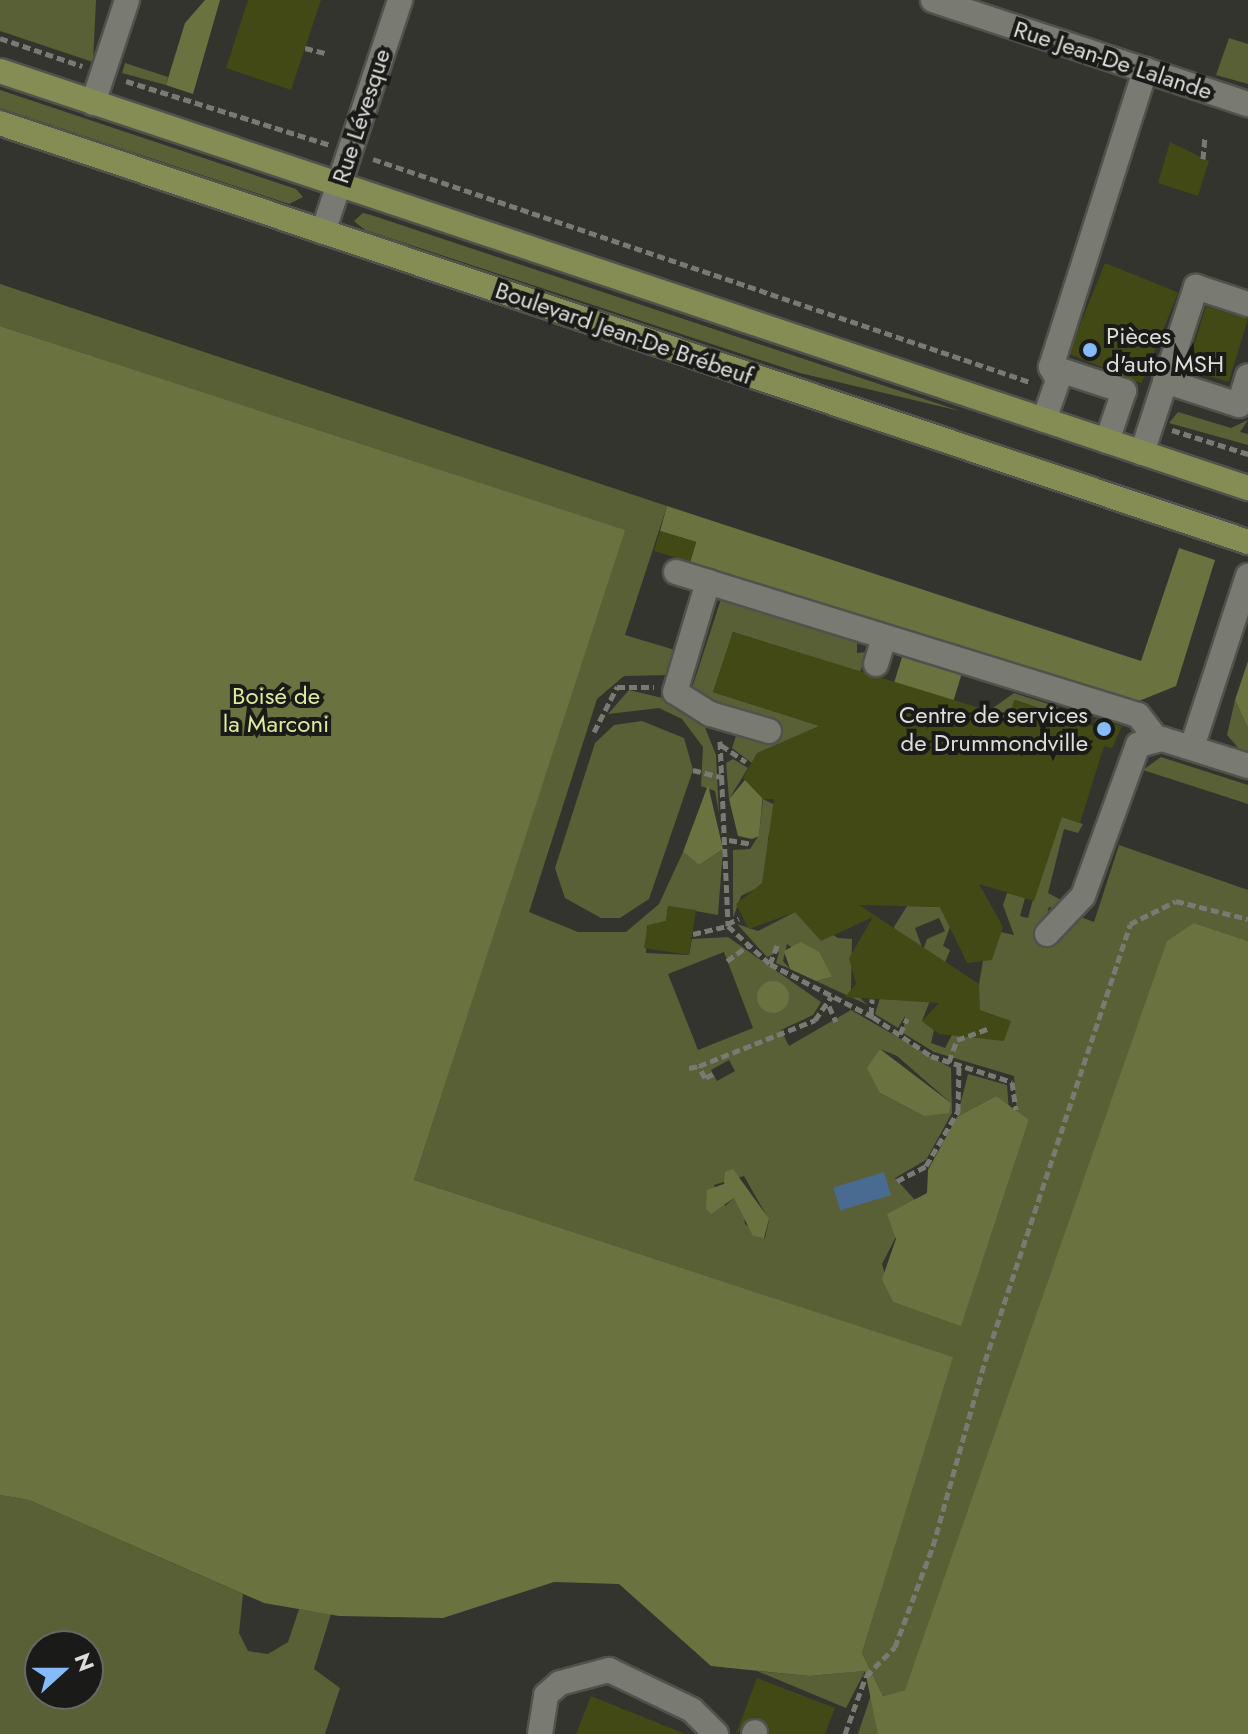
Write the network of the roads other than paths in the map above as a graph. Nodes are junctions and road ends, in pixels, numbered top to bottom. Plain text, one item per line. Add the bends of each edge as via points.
1 (127, 0) edge
2 (400, 0) edge
3 (933, 0) edge
4 (1145, 70) junction
5 (0, 71) edge
6 (93, 103) junction
7 (1248, 104) edge
8 (0, 123) edge
9 (338, 185) junction
10 (323, 232) junction
11 (1248, 304) edge
12 (1045, 376) junction
13 (1248, 376) edge
14 (1165, 381) junction
15 (1044, 420) junction
16 (1107, 441) junction
17 (1142, 453) junction
18 (1248, 488) edge
19 (1248, 542) edge
20 (676, 572) dead end
21 (1248, 576) edge
22 (708, 582) junction
23 (884, 637) junction
24 (876, 664) dead end
25 (993, 671) junction
26 (986, 694) dead end
27 (769, 731) dead end
28 (1156, 738) junction
29 (1192, 747) junction
30 (1248, 766) edge
31 (1047, 934) dead end
32 (540, 1734) edge
33 (716, 1734) edge

1 - 6 street
2 - 9 street, Rue Lévesque
3 - 4 street, Rue Jean-De Lalande
4 - 7 street, Rue Jean-De Lalande
4 - 12 street
5 - 6 main road, Boulevard Jean-De Brébeuf
6 - 9 main road, Boulevard Jean-De Brébeuf
8 - 10 main road, Boulevard Jean-De Brébeuf
9 - 10 street, Rue Lévesque
9 - 15 main road, Boulevard Jean-De Brébeuf
10 - 19 main road, Boulevard Jean-De Brébeuf
11 - 14 street via 1196,287
12 - 15 street via 1058,380
12 - 16 street via 1124,391
13 - 14 street via 1239,405
14 - 17 street
15 - 16 main road, Boulevard Jean-De Brébeuf
16 - 17 main road, Boulevard Jean-De Brébeuf
17 - 18 main road, Boulevard Jean-De Brébeuf
20 - 22 street
21 - 29 street
22 - 23 street
22 - 27 street via 675,692 710,714
23 - 24 street
23 - 25 street
25 - 26 street
25 - 28 street via 1138,715
28 - 29 street
28 - 31 street via 1132,752 1083,896
29 - 30 street
32 - 33 street via 546,1695 560,1683 609,1670 692,1710

